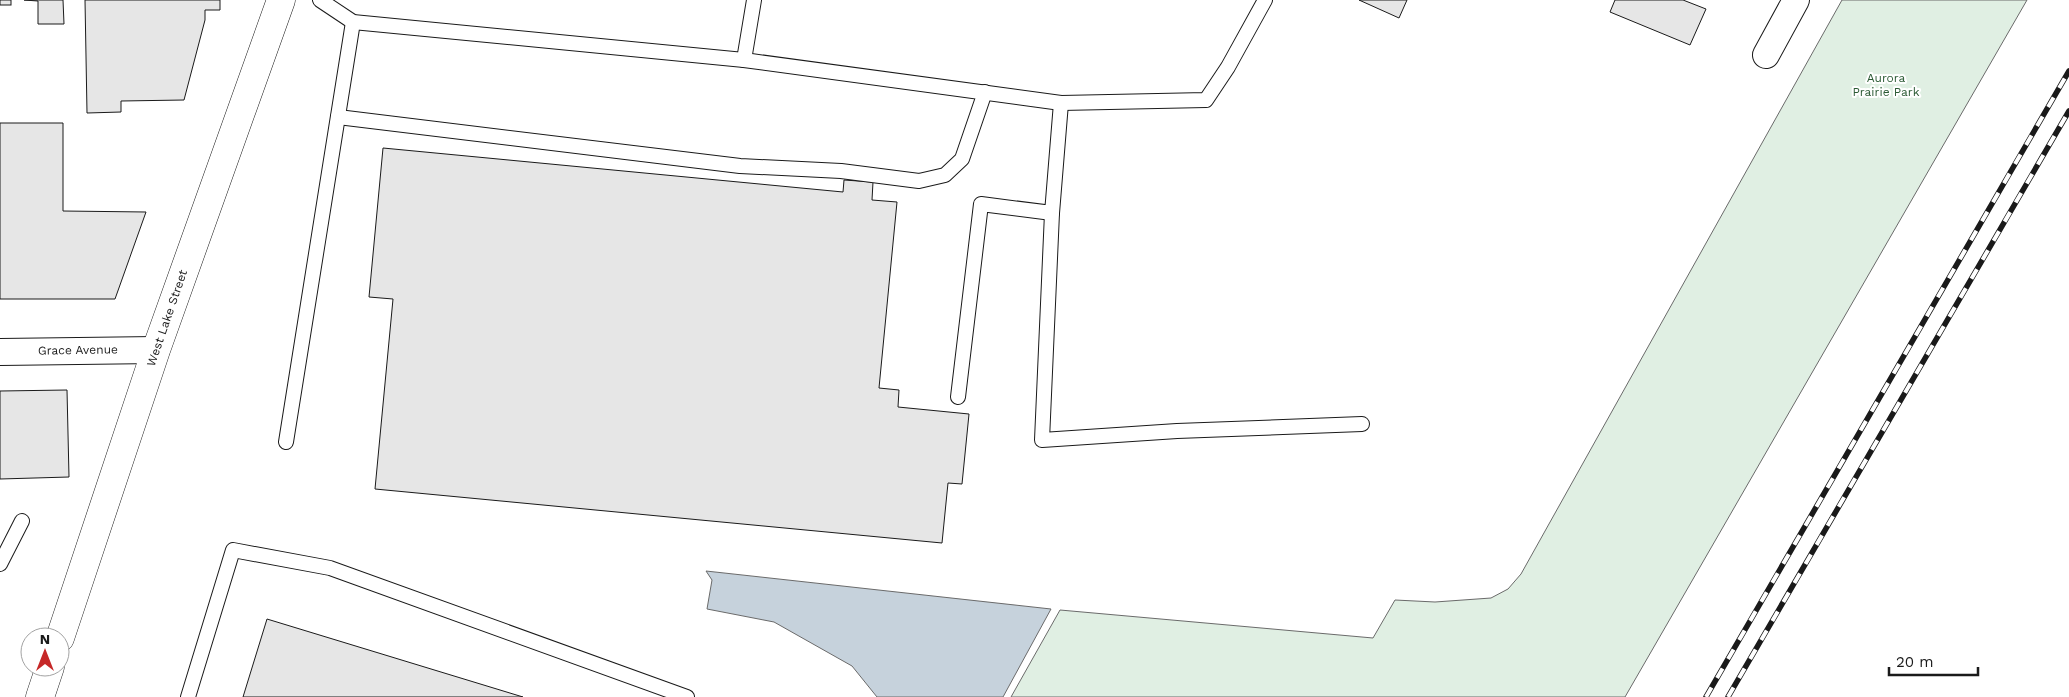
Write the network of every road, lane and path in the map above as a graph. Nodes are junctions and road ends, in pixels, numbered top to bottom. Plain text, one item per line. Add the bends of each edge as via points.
1 (281, 0) edge
2 (320, 0) edge
3 (754, 0) edge
4 (1265, 0) edge
5 (1796, 0) edge
6 (354, 22) junction
7 (1766, 55) dead end
8 (744, 60) junction
9 (985, 92) junction
10 (1061, 103) junction
11 (338, 117) junction
12 (1052, 213) junction
13 (156, 350) junction
14 (0, 352) edge
15 (958, 397) dead end
16 (1362, 424) dead end
17 (286, 442) dead end
18 (22, 522) dead end
19 (0, 564) edge
20 (64, 627) edge
21 (47, 677) edge
22 (40, 697) edge
23 (188, 697) edge
24 (687, 697) edge

1 - 13 main road, West Lake Street
2 - 6 lane
3 - 8 lane
4 - 10 lane via 1206,100
5 - 7 street
6 - 8 lane
6 - 11 lane
8 - 9 lane
9 - 10 lane
9 - 11 lane via 962,159 945,175 919,182 841,171 740,166
10 - 12 lane
11 - 17 lane
12 - 15 lane via 981,204
12 - 16 lane via 1042,440
13 - 14 street, Grace Avenue
13 - 20 main road, West Lake Street
18 - 19 lane
21 - 22 main road
23 - 24 lane via 233,550 330,568

